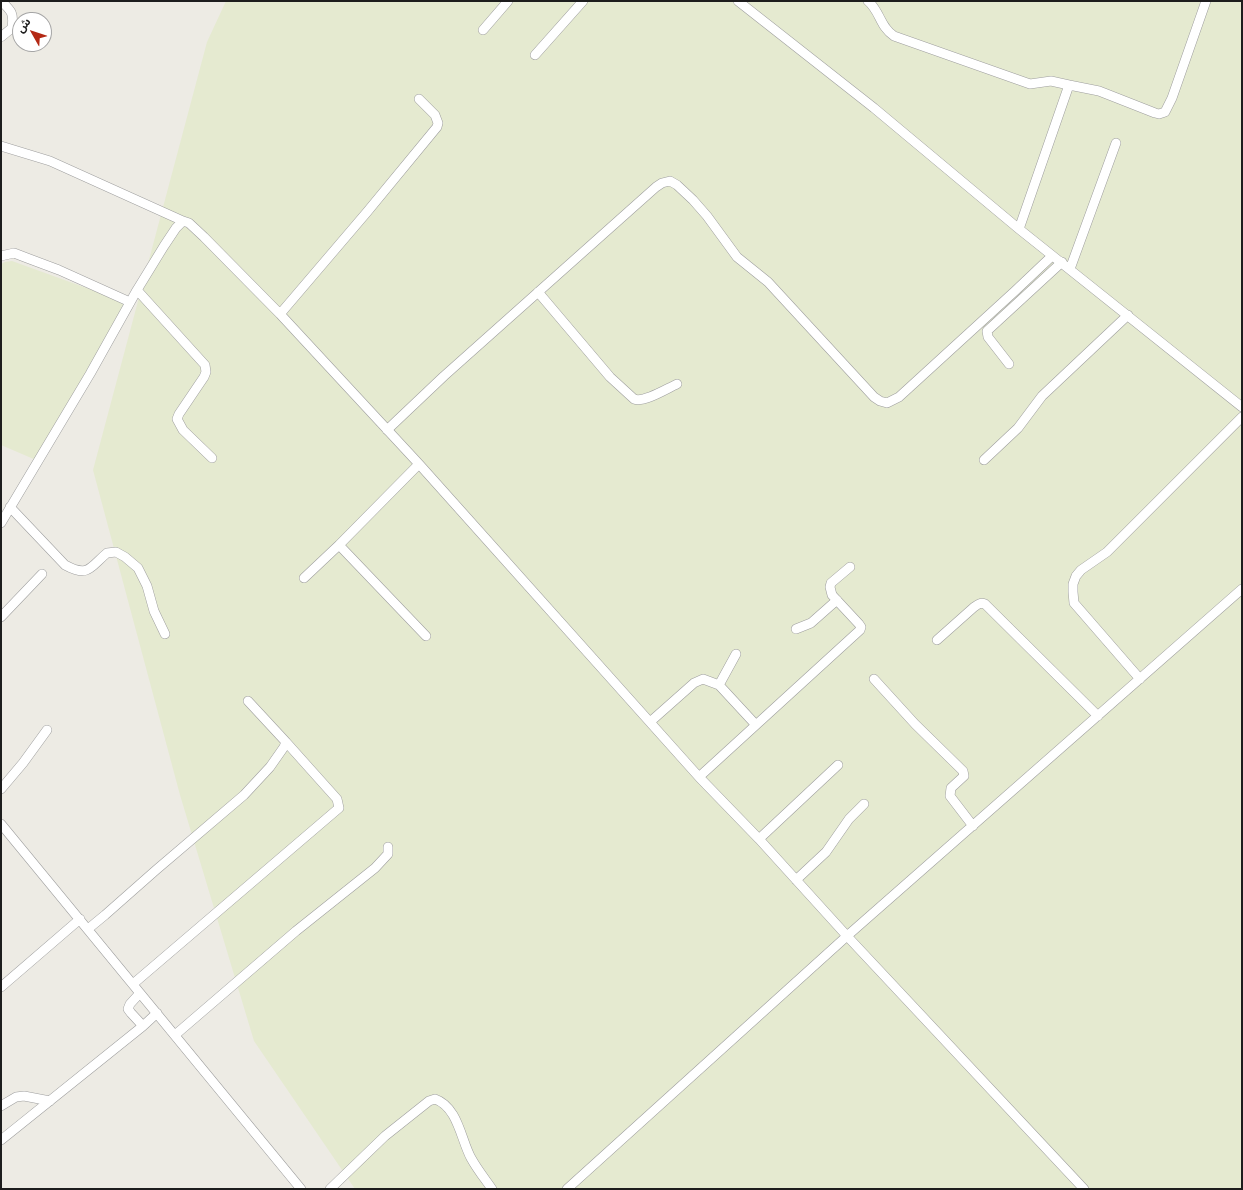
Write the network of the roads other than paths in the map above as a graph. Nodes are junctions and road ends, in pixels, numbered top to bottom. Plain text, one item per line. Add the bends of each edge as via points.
1 (1, 1) edge
2 (508, 1) edge
3 (583, 1) edge
4 (738, 1) edge
5 (868, 1) edge
6 (1206, 1) edge
7 (483, 30) dead end
8 (1, 37) edge
9 (535, 55) dead end
10 (1069, 85) junction
11 (419, 99) dead end
12 (1116, 143) dead end
13 (1, 146) edge
14 (183, 221) junction
15 (1019, 229) junction
16 (1, 256) edge
17 (1052, 256) junction
18 (1062, 262) junction
19 (1070, 269) junction
20 (137, 290) junction
21 (538, 292) junction
22 (130, 302) junction
23 (280, 314) junction
24 (1128, 315) junction
25 (1009, 364) dead end
26 (676, 384) dead end
27 (1242, 407) edge
28 (1242, 417) edge
29 (387, 430) junction
30 (212, 458) dead end
31 (984, 460) dead end
32 (419, 464) junction
33 (10, 507) junction
34 (1, 523) edge
35 (339, 545) junction
36 (850, 567) dead end
37 (42, 574) dead end
38 (304, 578) dead end
39 (1242, 589) edge
40 (837, 600) junction
41 (1, 617) edge
42 (796, 629) dead end
43 (165, 634) dead end
44 (426, 636) dead end
45 (937, 640) dead end
46 (736, 654) dead end
47 (874, 679) dead end
48 (1140, 679) junction
49 (719, 685) junction
50 (248, 701) dead end
51 (1098, 716) junction
52 (650, 722) junction
53 (756, 725) junction
54 (47, 730) dead end
55 (286, 742) junction
56 (838, 765) dead end
57 (699, 777) junction
58 (1, 789) edge
59 (864, 804) dead end
60 (1, 824) edge
61 (973, 826) junction
62 (759, 839) junction
63 (388, 847) dead end
64 (796, 880) junction
65 (80, 919) junction
66 (88, 929) junction
67 (847, 936) junction
68 (133, 984) junction
69 (1, 987) edge
70 (140, 993) junction
71 (157, 1013) junction
72 (143, 1026) junction
73 (175, 1035) junction
74 (50, 1101) junction
75 (1, 1106) edge
76 (1, 1140) edge
77 (301, 1189) edge
78 (330, 1189) edge
79 (492, 1189) edge
80 (567, 1189) edge
81 (1084, 1189) edge

1 - 8 street via 14,17 12,28
2 - 7 street
3 - 9 street
4 - 15 street via 874,108
5 - 10 street via 876,9 887,31 894,36 1030,84 1051,81
6 - 10 street via 1165,112 1155,113 1099,91
10 - 15 street
11 - 23 street via 435,115 437,127
12 - 19 street
13 - 14 street via 50,161
14 - 20 street
14 - 23 street via 189,223 204,237
15 - 17 street
16 - 22 street via 14,254 41,263
17 - 18 street
17 - 21 street via 899,397 887,403 874,397 768,282 740,260 707,216 670,181 656,187
18 - 19 street
18 - 25 street via 988,331 988,337
19 - 24 street
20 - 22 street
20 - 30 street via 205,365 204,377 177,419 183,430
21 - 26 street via 610,377 634,399 646,399
21 - 29 street
22 - 33 street
23 - 29 street
24 - 27 street
24 - 31 street via 1042,396 1018,428
28 - 48 street via 1107,552 1076,576 1073,584 1074,603
29 - 32 street
32 - 35 street
32 - 52 street
33 - 34 street
33 - 43 street via 65,566 75,571 92,568 107,553 116,552 126,557 138,568
35 - 38 street
35 - 44 street
36 - 40 street via 831,583 832,595
37 - 41 street
39 - 48 street
40 - 42 street via 812,623
40 - 53 street via 859,624 860,630
45 - 51 street via 982,602
46 - 49 street
47 - 61 street via 963,771 964,776 951,788 950,796
48 - 51 street
49 - 52 street via 699,680
49 - 53 street
50 - 55 street
51 - 61 street
52 - 57 street
53 - 57 street
54 - 58 street
55 - 66 street via 270,767 244,795
55 - 68 street via 337,800 340,808
56 - 62 street
57 - 62 street
59 - 64 street via 849,819 826,852
60 - 65 street
61 - 67 street
62 - 64 street
63 - 73 street via 388,854 375,868 296,931
64 - 67 street
65 - 66 street
65 - 69 street
66 - 68 street
67 - 80 street
67 - 81 street
68 - 70 street
70 - 71 street
70 - 72 street via 128,1009
71 - 72 street
71 - 73 street
72 - 74 street
73 - 77 street
74 - 75 street via 24,1096
74 - 76 street
78 - 79 street via 384,1136 428,1101 436,1099 445,1105 455,1119 472,1160

